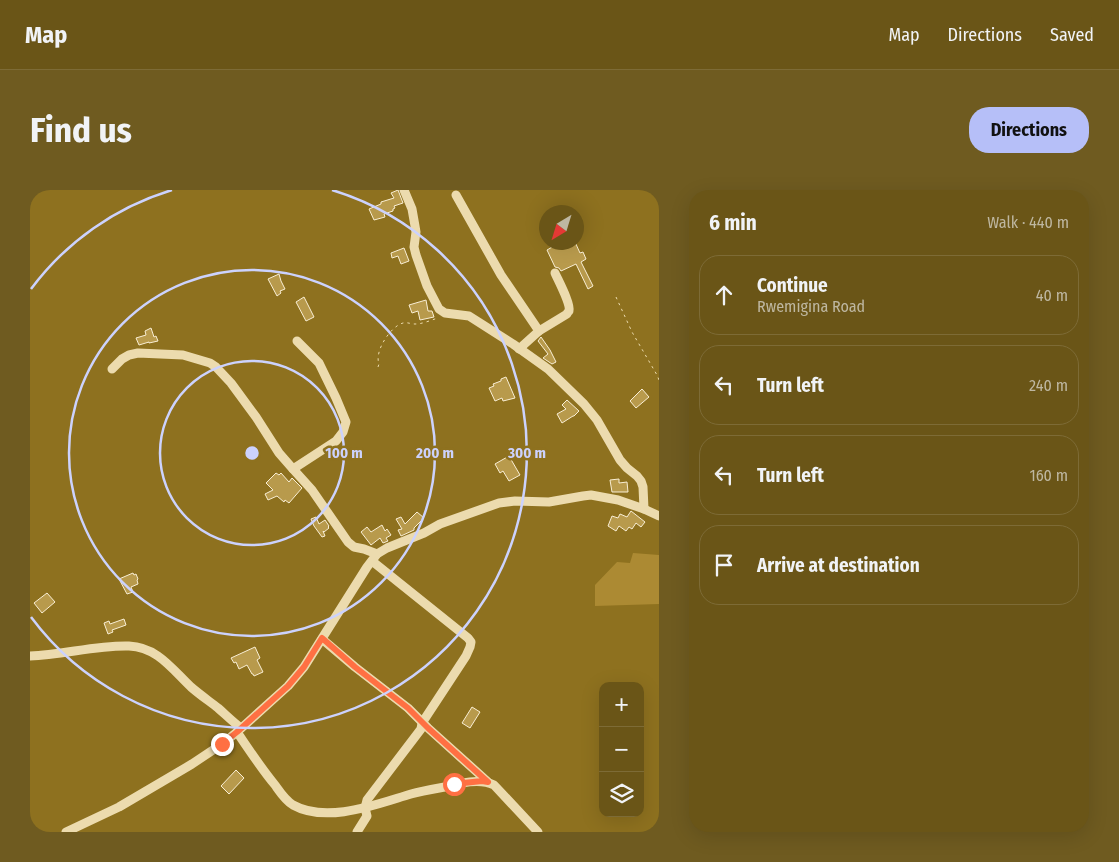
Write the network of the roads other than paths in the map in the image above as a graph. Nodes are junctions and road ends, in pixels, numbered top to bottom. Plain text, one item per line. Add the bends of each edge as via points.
1 (404, 190) edge
2 (456, 195) dead end
3 (555, 273) dead end
4 (539, 331) junction
5 (297, 341) dead end
6 (520, 349) junction
7 (112, 369) dead end
8 (293, 469) junction
9 (644, 509) junction
10 (659, 516) edge
11 (374, 557) junction
12 (322, 638) junction
13 (30, 656) edge
14 (422, 722) junction
15 (239, 730) junction
16 (488, 782) junction
17 (366, 808) junction
18 (66, 832) edge
19 (357, 832) edge
20 (535, 832) edge

1 - 6 street via 412,209 416,256 439,309 445,313 469,316
2 - 4 street via 501,275
3 - 4 street via 569,312
4 - 6 street
5 - 8 street via 319,363 346,422 336,441
6 - 9 street via 548,369 597,420 620,460 641,481
7 - 8 street via 122,359 138,353 183,355 210,362 231,384
8 - 11 street via 312,490 348,542
9 - 10 street
9 - 11 street via 591,495 549,502 499,503 440,524
11 - 12 street
11 - 14 street via 471,642 466,656
12 - 14 street
12 - 15 street via 288,686
13 - 15 street via 128,646 147,650 165,661
14 - 16 street
14 - 17 street via 422,728 367,800
15 - 17 street via 266,773 292,804 314,812
15 - 18 street via 192,764 119,807
16 - 17 street via 454,784
16 - 20 street
17 - 19 street via 367,816

